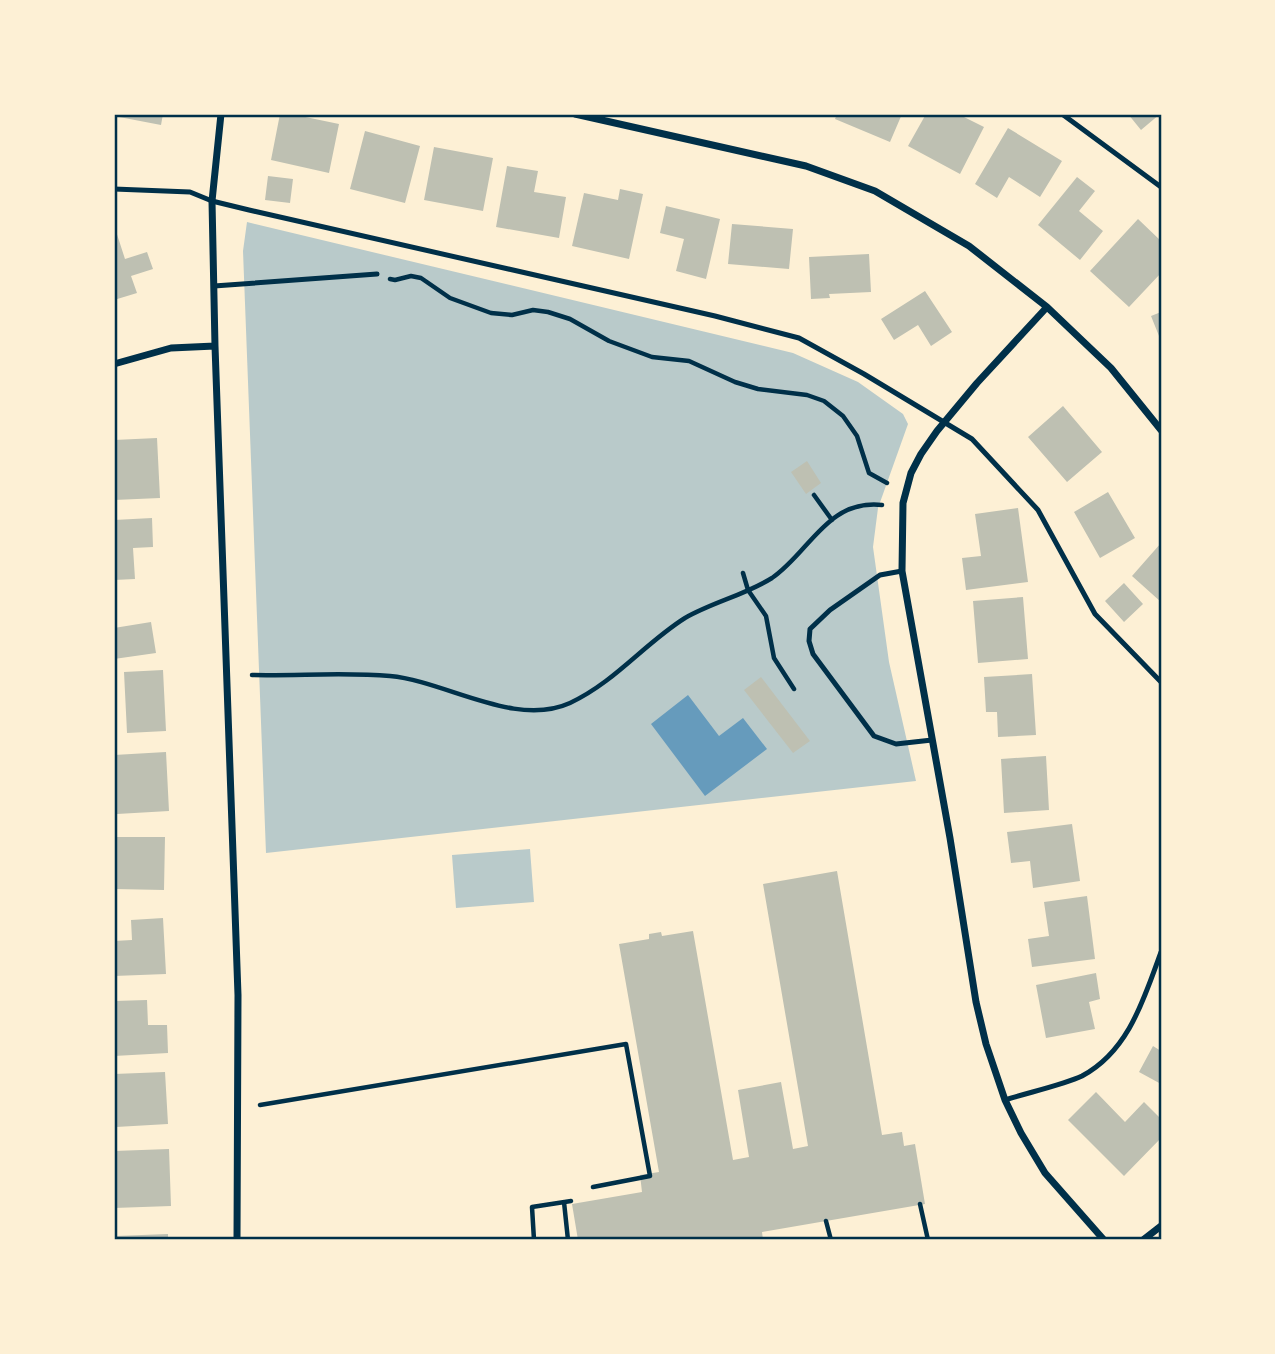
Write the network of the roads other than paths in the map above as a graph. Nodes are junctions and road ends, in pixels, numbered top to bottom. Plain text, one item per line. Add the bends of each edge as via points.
1 (221, 114) edge
2 (575, 114) edge
3 (1062, 114) edge
4 (1161, 187) edge
5 (114, 189) edge
6 (212, 201) junction
7 (377, 274) dead end
8 (214, 286) junction
9 (1047, 307) junction
10 (215, 346) junction
11 (114, 364) edge
12 (944, 423) junction
13 (1161, 430) edge
14 (902, 571) junction
15 (1161, 682) edge
16 (932, 740) junction
17 (1161, 952) edge
18 (1005, 1100) junction
19 (1161, 1226) edge
20 (237, 1240) edge
21 (1104, 1240) edge
22 (1143, 1240) edge

1 - 6 street
2 - 9 street via 806,166 875,191 969,246
3 - 4 lane
5 - 6 lane via 190,192
6 - 8 street
6 - 12 lane via 799,338
7 - 8 lane
8 - 10 street
9 - 12 street
9 - 13 street via 1111,368
10 - 11 street via 171,348
10 - 20 street via 238,995
12 - 14 street via 911,473 903,503
12 - 15 lane via 972,439 1038,510 1095,614
14 - 16 street
14 - 16 lane via 880,575 830,610 810,629 809,641 813,654 874,736 896,744
16 - 18 street via 976,1002
17 - 18 lane via 1140,1008 1118,1047 1082,1076
18 - 21 street via 1045,1173
19 - 22 street

